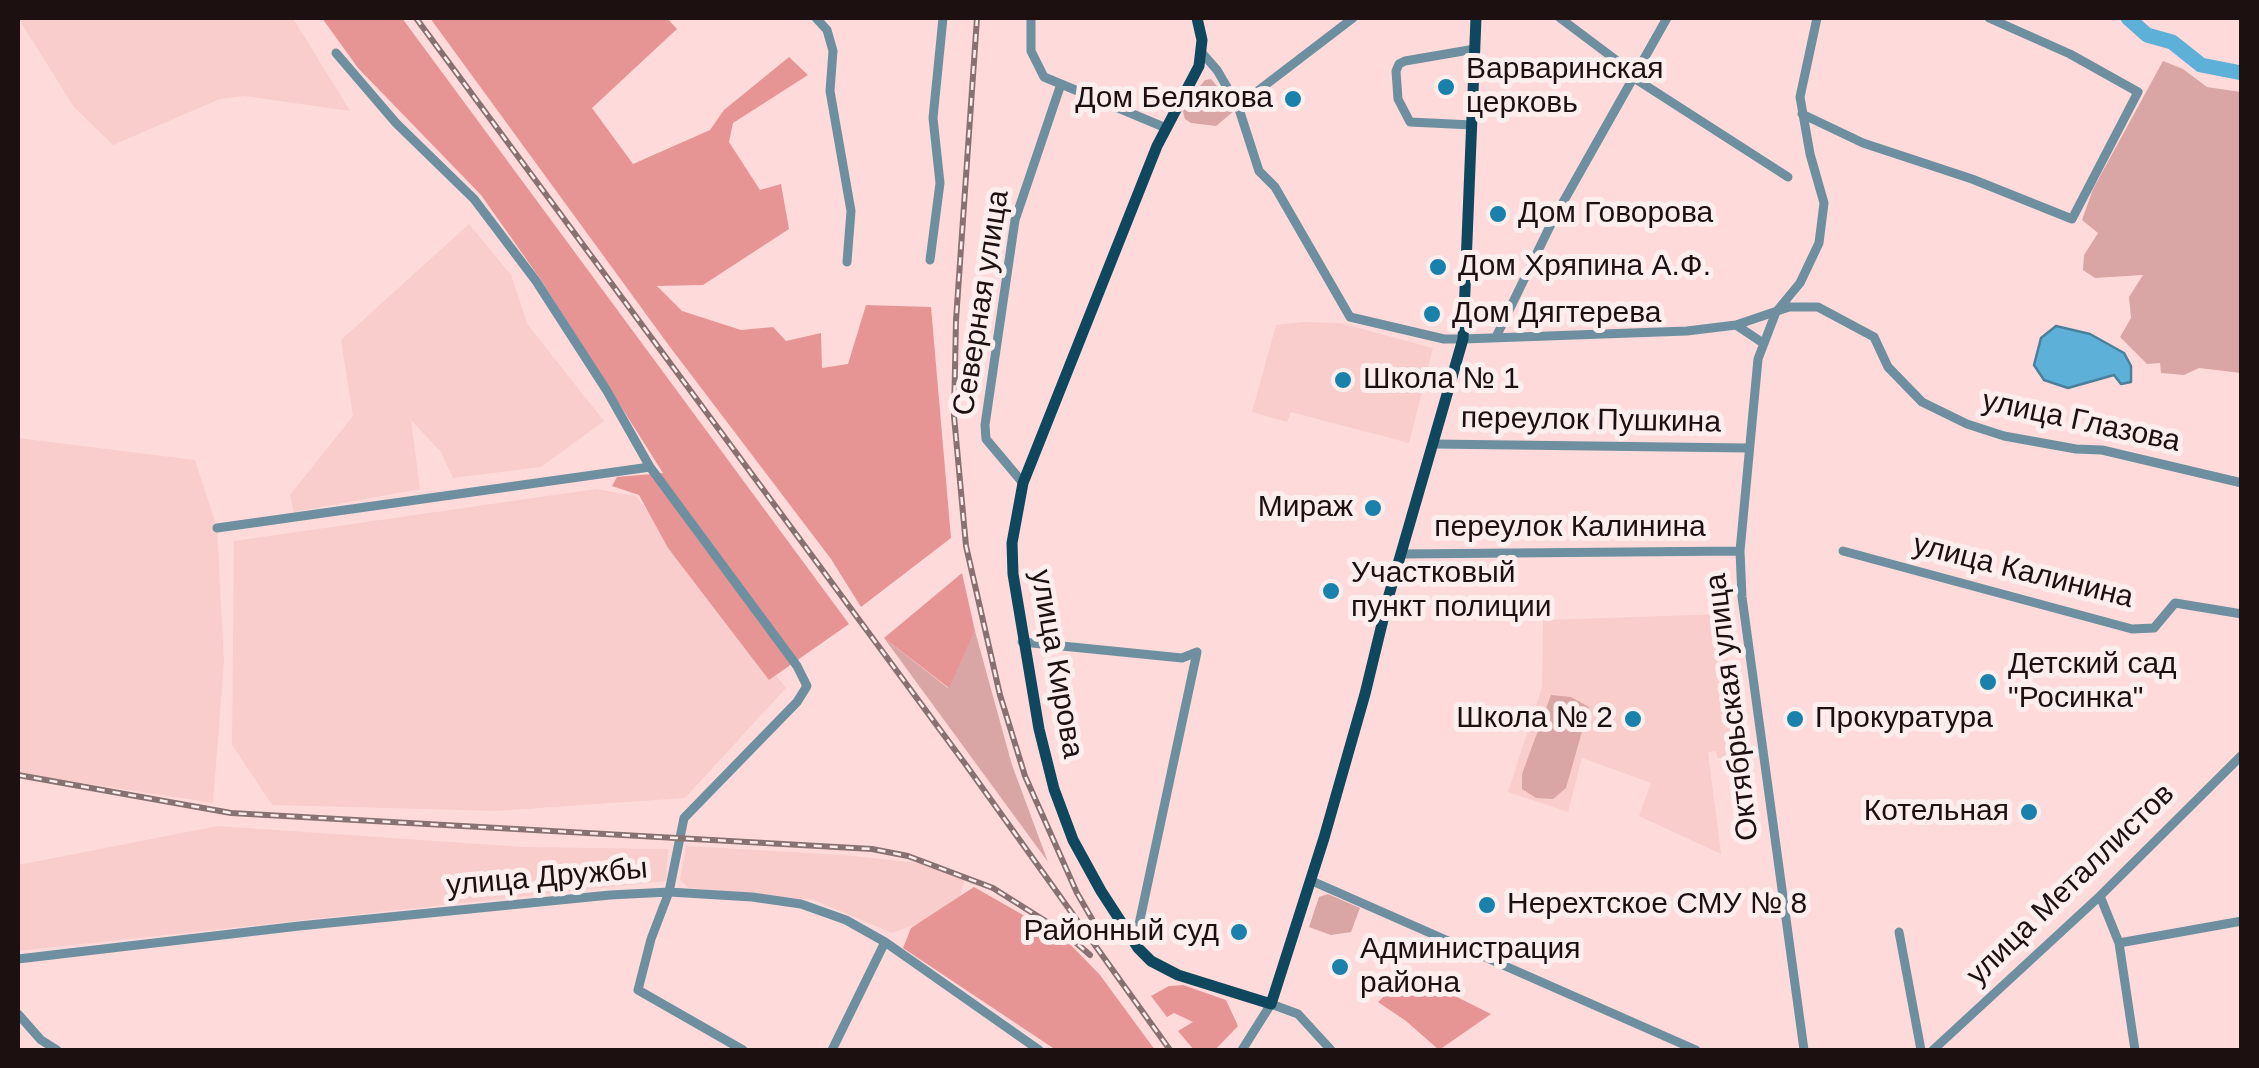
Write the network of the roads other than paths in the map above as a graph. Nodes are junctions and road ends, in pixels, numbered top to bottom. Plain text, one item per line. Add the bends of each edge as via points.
1 (816, 18) edge
2 (943, 18) edge
3 (1031, 18) edge
4 (1197, 18) edge
5 (1352, 18) edge
6 (1476, 18) edge
7 (1560, 18) edge
8 (1667, 18) edge
9 (1817, 18) edge
10 (1989, 18) edge
11 (1474, 49) junction
12 (336, 53) dead end
13 (1202, 53) junction
14 (1634, 78) junction
15 (1060, 84) junction
16 (1238, 106) junction
17 (1802, 114) junction
18 (1472, 125) junction
19 (1166, 128) junction
20 (1788, 176) dead end
21 (930, 260) dead end
22 (848, 262) dead end
23 (1776, 312) junction
24 (1736, 325) junction
25 (1496, 336) junction
26 (1463, 339) junction
27 (1763, 343) junction
28 (1434, 444) junction
29 (1748, 448) junction
30 (650, 467) junction
31 (1023, 483) junction
32 (2242, 483) edge
33 (217, 528) dead end
34 (1842, 551) dead end
35 (1740, 552) junction
36 (1401, 554) junction
37 (2242, 614) edge
38 (1022, 642) junction
39 (2242, 755) edge
40 (1312, 882) junction
41 (669, 892) junction
42 (2100, 896) junction
43 (2242, 921) edge
44 (1899, 932) dead end
45 (885, 942) junction
46 (1134, 943) junction
47 (2120, 944) junction
48 (18, 958) edge
49 (1272, 1004) junction
50 (18, 1014) edge
51 (39, 1046) edge
52 (57, 1050) edge
53 (743, 1050) edge
54 (832, 1050) edge
55 (1039, 1050) edge
56 (1242, 1050) edge
57 (1331, 1050) edge
58 (1696, 1050) edge
59 (1804, 1050) edge
60 (1920, 1050) edge
61 (1932, 1050) edge
62 (2134, 1050) edge

1 - 22 street via 833,51 830,91 851,211
2 - 21 street via 933,118 940,183
3 - 15 street via 1031,51 1044,77
4 - 13 main road
5 - 16 street
6 - 11 main road
7 - 14 street
8 - 14 street
9 - 17 street, Октябрьская улица
10 - 17 street via 2138,92 2072,219
11 - 18 main road
11 - 18 street via 1405,61 1396,72 1398,100 1410,122
12 - 30 street via 474,199 536,281
13 - 16 street, улица Глазова
13 - 19 main road, улица Кирова
14 - 20 street
14 - 25 street
15 - 19 street
15 - 31 street, Северная улица via 1014,220 985,426 986,440
16 - 26 street, улица Глазова via 1259,171 1275,187 1350,316
17 - 23 street, Октябрьская улица via 1824,203 1819,243 1800,283
18 - 26 main road
19 - 31 main road, улица Кирова
23 - 24 street, улица Глазова
23 - 27 street, Октябрьская улица
23 - 32 street, улица Глазова via 1818,307 1862,328 1922,402 1967,424
24 - 25 street, улица Глазова via 1624,336
24 - 27 street
25 - 26 street, улица Глазова
26 - 28 main road
27 - 29 street, Октябрьская улица
28 - 29 street, переулок Пушкина
28 - 36 main road
29 - 35 street, Октябрьская улица
30 - 33 street
30 - 41 street via 807,686 684,818
31 - 38 main road, улица Кирова via 1012,543
34 - 37 street, улица Калинина via 2132,628 2154,628 2176,603
35 - 36 street, переулок Калинина
35 - 59 street, Октябрьская улица
36 - 40 main road
38 - 46 main road, улица Кирова via 1054,789 1073,840
38 - 46 street via 1182,658 1197,652
39 - 42 street, улица Металлистов
40 - 49 main road
40 - 58 street
41 - 45 street, улица Дружбы via 801,904
41 - 48 street, улица Дружбы
41 - 53 street via 638,990
42 - 47 street
42 - 61 street, улица Металлистов
43 - 47 street
44 - 60 street
45 - 54 street
45 - 55 street, улица Дружбы
46 - 49 main road, улица Кирова via 1178,975
47 - 62 street
49 - 56 street
49 - 57 street via 1298,1014
50 - 51 street
51 - 52 street

